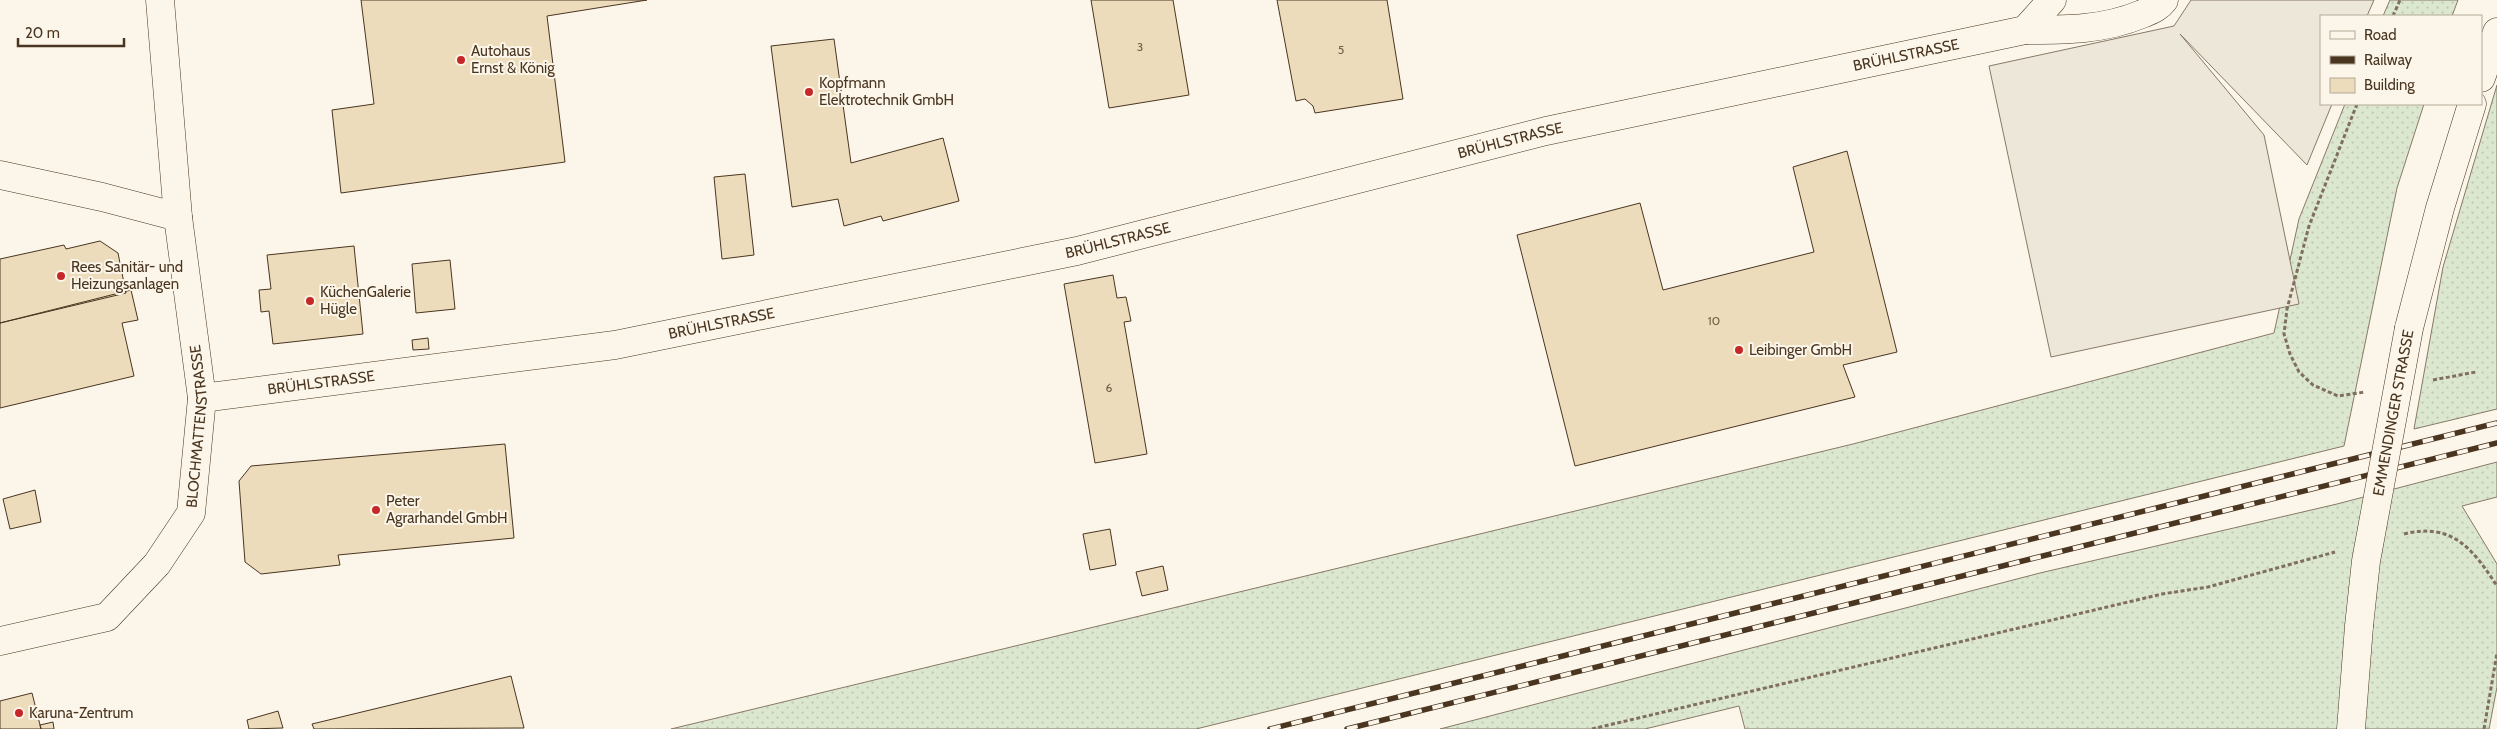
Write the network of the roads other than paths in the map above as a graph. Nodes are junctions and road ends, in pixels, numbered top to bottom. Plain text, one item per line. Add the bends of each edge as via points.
1 (160, 0) edge
2 (2052, 0) edge
3 (2164, 0) edge
4 (2025, 30) junction
5 (2497, 32) edge
6 (2482, 75) edge
7 (2472, 105) edge
8 (0, 175) edge
9 (178, 217) junction
10 (202, 398) junction
11 (0, 641) edge
12 (2351, 729) edge

1 - 9 street, BLOCHMATTENSTRASSE
2 - 4 street
3 - 4 street, BRÜHLSTRASSE via 2160,6 2123,22 2080,30
4 - 10 street, BRÜHLSTRASSE via 1546,131 1077,251 634,341
5 - 6 street
7 - 12 street, EMMENDINGER STRASSE, bridge via 2440,208 2409,328 2366,561
8 - 9 street
9 - 10 street, BLOCHMATTENSTRASSE
10 - 11 street, BLOCHMATTENSTRASSE via 191,513 157,564 107,617

